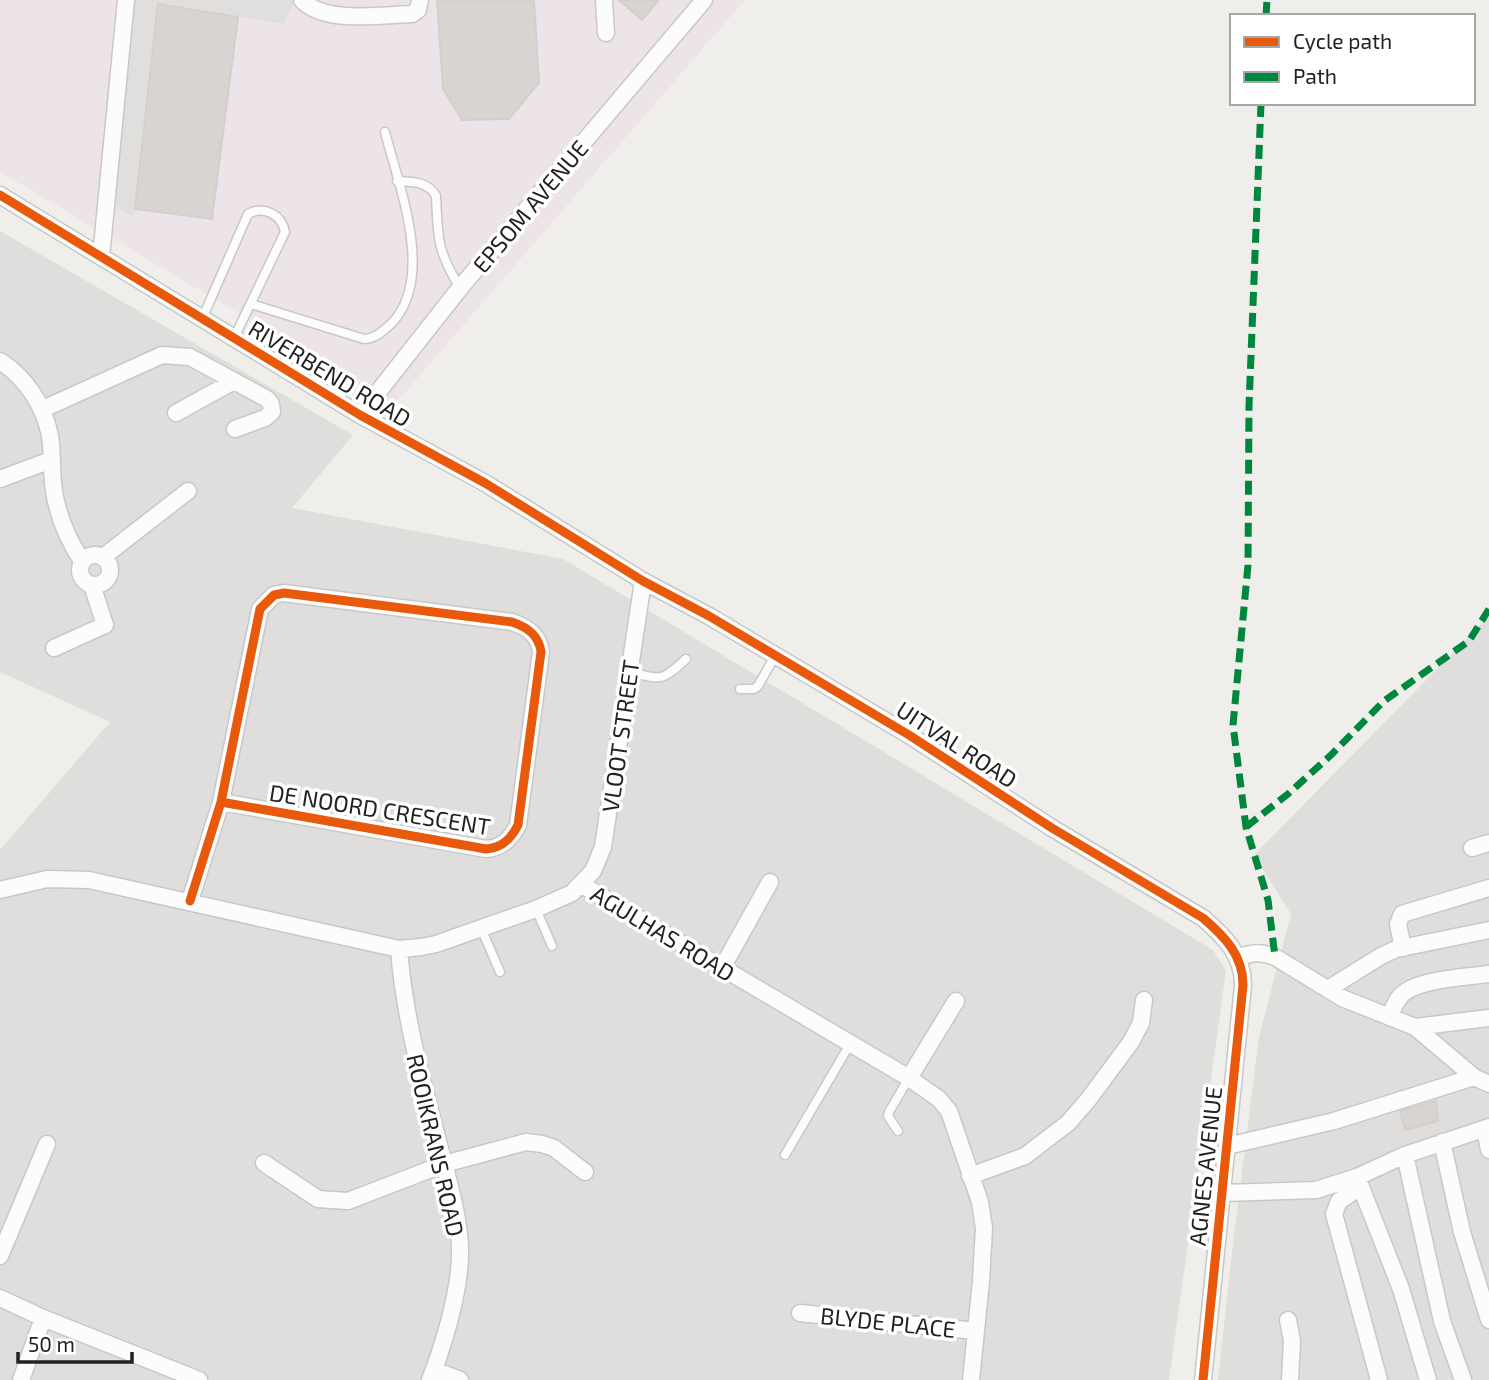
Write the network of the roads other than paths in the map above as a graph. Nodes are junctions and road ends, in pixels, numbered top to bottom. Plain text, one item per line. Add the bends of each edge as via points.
1 (126, 0) edge
2 (302, 0) edge
3 (604, 0) edge
4 (704, 0) edge
5 (419, 5) edge
6 (606, 33) dead end
7 (385, 132) dead end
8 (397, 181) junction
9 (0, 195) edge
10 (101, 257) junction
11 (460, 288) junction
12 (251, 304) junction
13 (202, 319) junction
14 (234, 338) junction
15 (0, 360) edge
16 (234, 381) junction
17 (43, 409) junction
18 (176, 413) dead end
19 (360, 415) junction
20 (235, 429) dead end
21 (51, 460) junction
22 (0, 479) edge
23 (188, 491) dead end
24 (103, 557) junction
25 (82, 561) junction
26 (643, 581) junction
27 (92, 585) junction
28 (54, 648) dead end
29 (775, 656) junction
30 (686, 659) dead end
31 (628, 672) junction
32 (740, 689) dead end
33 (221, 802) junction
34 (1489, 843) edge
35 (1472, 848) dead end
36 (770, 882) dead end
37 (582, 885) junction
38 (1489, 888) edge
39 (0, 890) edge
40 (190, 901) junction
41 (536, 909) junction
42 (481, 928) junction
43 (1489, 930) edge
44 (552, 946) dead end
45 (399, 948) junction
46 (1403, 948) junction
47 (1238, 957) junction
48 (722, 968) junction
49 (499, 972) dead end
50 (1489, 974) edge
51 (1328, 989) junction
52 (1144, 1000) dead end
53 (956, 1002) dead end
54 (1389, 1016) junction
55 (1489, 1018) edge
56 (1415, 1027) junction
57 (850, 1044) junction
58 (909, 1078) junction
59 (1482, 1081) edge
60 (1487, 1128) edge
61 (898, 1131) dead end
62 (1443, 1142) junction
63 (47, 1144) dead end
64 (1227, 1146) junction
65 (1489, 1150) edge
66 (785, 1155) dead end
67 (1405, 1155) junction
68 (264, 1163) dead end
69 (444, 1164) junction
70 (585, 1172) dead end
71 (971, 1176) junction
72 (1358, 1182) junction
73 (1222, 1193) junction
74 (0, 1256) edge
75 (0, 1298) edge
76 (800, 1313) dead end
77 (43, 1318) junction
78 (1289, 1320) dead end
79 (1489, 1320) edge
80 (976, 1331) junction
81 (432, 1375) edge
82 (21, 1380) edge
83 (199, 1380) edge
84 (460, 1380) edge
85 (971, 1380) edge
86 (1203, 1380) edge
87 (1290, 1380) edge
88 (1379, 1380) edge
89 (1428, 1380) edge
90 (1463, 1380) edge

1 - 10 street
2 - 5 street via 319,12 348,15 412,14
3 - 6 street
4 - 11 street, EPSOM AVENUE
7 - 8 lane
8 - 11 lane via 427,185 436,196 438,245
8 - 12 lane via 411,234 412,281 405,307 387,328 364,339
9 - 10 street, RIVERBEND ROAD
10 - 13 street, RIVERBEND ROAD
11 - 19 street, EPSOM AVENUE
12 - 13 lane via 285,232 281,219 262,210 248,214
12 - 14 lane
13 - 14 street, RIVERBEND ROAD
14 - 19 street, RIVERBEND ROAD
15 - 17 street via 26,384
16 - 17 street via 190,357 162,355
16 - 18 street
16 - 20 street via 267,400 272,412
17 - 21 street
19 - 26 street, RIVERBEND ROAD via 485,483
21 - 22 street
21 - 25 street via 65,532
23 - 24 street
24 - 25 street via 92,555
24 - 27 street via 110,567 108,578
25 - 27 street via 82,578
26 - 29 street, UITVAL ROAD
26 - 31 street, VLOOT STREET
27 - 28 street via 105,625
29 - 32 lane via 758,686
29 - 47 street, UITVAL ROAD via 1203,918
30 - 31 lane via 660,679
31 - 37 street, VLOOT STREET via 603,847
33 - 33 street, DE NOORD CRESCENT via 260,609 274,595 512,622 538,638 541,652 518,825 501,846 486,849
33 - 40 street, DE NOORD CRESCENT
34 - 35 street
36 - 48 street
37 - 41 street, AGULHAS ROAD
37 - 48 street, AGULHAS ROAD
38 - 46 street via 1402,915 1398,924
39 - 40 street, AGULHAS ROAD via 47,880 89,880
40 - 45 street, AGULHAS ROAD
41 - 42 street, AGULHAS ROAD
41 - 44 lane
42 - 45 street, AGULHAS ROAD via 421,947
42 - 49 lane
43 - 46 street
45 - 69 street, ROOIKRANS ROAD via 409,1028
46 - 51 street via 1381,956
47 - 51 street via 1264,953
47 - 64 street, AGNES AVENUE via 1243,985
48 - 57 street, AGULHAS ROAD
50 - 54 street via 1408,990
51 - 54 street
52 - 71 street via 1132,1042 1068,1123 1025,1156
53 - 58 street
54 - 56 street
55 - 56 street
56 - 59 street
57 - 58 street, AGULHAS ROAD
57 - 66 lane
58 - 61 lane via 888,1116
58 - 71 street, AGULHAS ROAD via 949,1111
59 - 64 street
60 - 62 street
60 - 65 street
62 - 67 street
62 - 79 street via 1462,1232
63 - 74 street
64 - 73 street, AGNES AVENUE
67 - 72 street
67 - 90 street via 1442,1321
68 - 69 street via 318,1199 332,1201 348,1201
69 - 70 street via 526,1142 554,1148
69 - 81 street, ROOIKRANS ROAD via 460,1257 455,1297
71 - 80 street, AGULHAS ROAD via 984,1228
72 - 73 street via 1307,1191
72 - 88 street via 1339,1201 1334,1214
72 - 89 street via 1401,1289
73 - 86 street, AGNES AVENUE
75 - 77 street
76 - 80 street, BLYDE PLACE
77 - 82 street
77 - 83 street
78 - 87 street
80 - 85 street, AGULHAS ROAD
81 - 84 street

